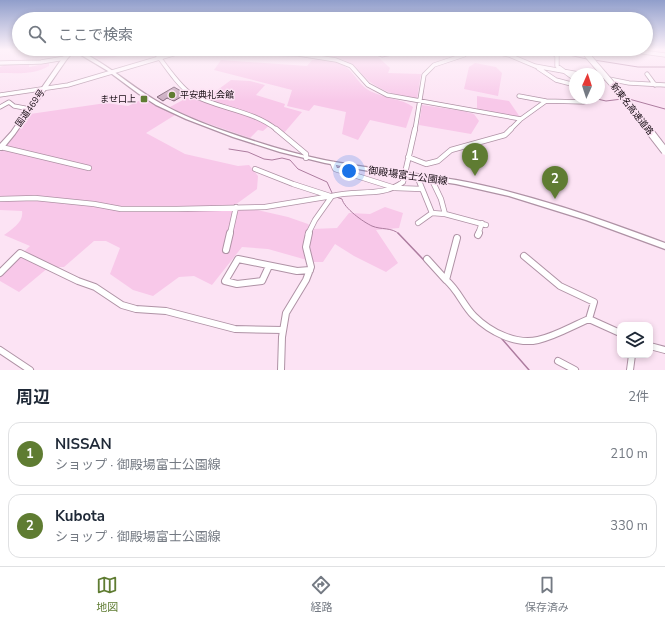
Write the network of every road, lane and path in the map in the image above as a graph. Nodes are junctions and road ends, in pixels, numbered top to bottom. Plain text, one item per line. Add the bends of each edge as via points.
1 (59, 66) edge
2 (102, 66) edge
3 (131, 66) edge
4 (166, 66) edge
5 (351, 66) edge
6 (431, 66) edge
7 (535, 66) edge
8 (536, 66) edge
9 (557, 66) edge
10 (597, 66) edge
11 (601, 66) edge
12 (112, 72) junction
13 (562, 72) junction
14 (569, 73) edge
15 (646, 74) dead end
16 (569, 76) edge
17 (605, 78) edge
18 (569, 83) edge
19 (654, 85) junction
20 (665, 85) edge
21 (43, 89) junction
22 (0, 95) edge
23 (519, 96) dead end
24 (419, 101) junction
25 (546, 101) junction
26 (569, 102) edge
27 (0, 107) edge
28 (30, 109) junction
29 (521, 119) junction
30 (665, 144) edge
31 (0, 147) edge
32 (665, 152) edge
33 (408, 157) junction
34 (306, 158) junction
35 (333, 164) junction
36 (89, 168) dead end
37 (255, 169) dead end
38 (405, 174) junction
39 (417, 176) junction
40 (431, 178) junction
41 (395, 188) junction
42 (422, 189) junction
43 (332, 196) junction
44 (0, 199) edge
45 (236, 207) junction
46 (432, 213) junction
47 (445, 214) junction
48 (418, 223) dead end
49 (478, 236) dead end
50 (457, 238) dead end
51 (665, 246) edge
52 (226, 250) dead end
53 (524, 256) dead end
54 (427, 259) dead end
55 (269, 266) junction
56 (310, 270) junction
57 (0, 272) edge
58 (446, 280) junction
59 (589, 319) junction
60 (283, 330) junction
61 (617, 332) edge
62 (653, 347) edge
63 (0, 350) edge
64 (665, 350) edge
65 (632, 358) edge
66 (558, 362) dead end
67 (30, 370) edge
68 (281, 370) edge
69 (575, 370) edge
70 (630, 370) edge

1 - 21 highway, 国道469号
2 - 12 main road, 御殿場富士公園線
3 - 12 street
4 - 34 street via 190,93 216,105 266,121 306,154
5 - 24 street via 377,91
6 - 24 street via 424,75
7 - 18 street via 556,80
8 - 13 street
9 - 13 street
10 - 32 highway, 新東名高速道路, bridge via 631,106
11 - 30 highway, 新東名高速道路
12 - 21 street via 68,85
12 - 34 main road, 御殿場富士公園線 via 144,96 173,111 265,146
13 - 14 street
13 - 16 street
15 - 19 street
17 - 19 street
19 - 20 street
21 - 22 street
21 - 28 highway, 国道469号
23 - 25 street
24 - 29 street
24 - 33 street
25 - 26 street
25 - 29 street
27 - 28 street via 9,102 14,106
28 - 31 highway, 国道469号
29 - 33 street via 505,135 451,150 438,161 426,164
31 - 36 street
33 - 38 street
34 - 35 main road, 御殿場富士公園線
35 - 38 main road, 御殿場富士公園線
35 - 41 street via 334,169
37 - 43 street
38 - 39 main road, 御殿場富士公園線
38 - 41 street via 403,182
39 - 40 main road, 御殿場富士公園線
39 - 42 street
40 - 47 street
40 - 51 main road, 御殿場富士公園線 via 480,187 564,209
41 - 42 street
41 - 43 street
42 - 46 street
43 - 45 street via 265,207
43 - 56 street via 313,222 306,247 312,265
44 - 45 street via 35,198 121,209
45 - 52 street
46 - 47 street
46 - 48 street
47 - 49 street via 484,224
50 - 58 street
53 - 59 street via 560,286 594,302
54 - 58 street
55 - 55 street via 262,281 237,284 225,281 238,259
55 - 56 street via 297,271
56 - 60 street via 303,288 288,308
57 - 60 street via 20,253 95,287 122,305 136,309 166,311 235,329
58 - 59 street via 453,285 473,315 509,339 537,340
59 - 61 street
60 - 68 street
62 - 64 street
63 - 67 street
65 - 70 street
66 - 69 street

